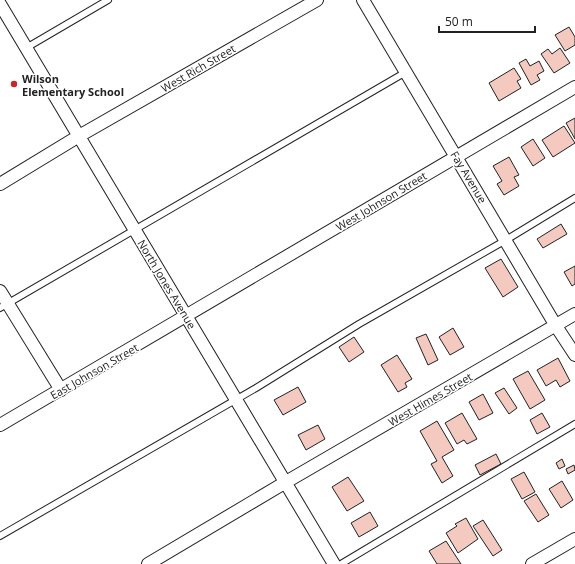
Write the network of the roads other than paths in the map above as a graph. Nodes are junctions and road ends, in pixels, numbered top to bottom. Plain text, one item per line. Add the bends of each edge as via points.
1 (108, 0) edge
2 (317, 0) edge
3 (363, 0) edge
4 (0, 4) edge
5 (26, 48) junction
6 (406, 72) junction
7 (575, 87) edge
8 (79, 136) junction
9 (456, 156) junction
10 (0, 184) edge
11 (575, 198) edge
12 (135, 230) junction
13 (506, 240) junction
14 (0, 291) edge
15 (4, 306) edge
16 (575, 314) edge
17 (187, 316) junction
18 (556, 326) junction
19 (575, 355) edge
20 (62, 390) junction
21 (236, 399) junction
22 (575, 424) edge
23 (0, 425) edge
24 (286, 482) junction
25 (0, 536) edge
26 (575, 539) edge
27 (148, 564) edge
28 (334, 564) edge
29 (341, 564) edge
30 (532, 564) edge

1 - 5 lane
2 - 8 street, West Rich Street
3 - 6 street, Fay Avenue
4 - 5 street, North Jones Avenue
5 - 8 street, North Jones Avenue
6 - 9 street, Fay Avenue
6 - 12 lane
7 - 9 street, West Johnson Street
8 - 10 street, West Rich Street
8 - 12 street, North Jones Avenue
9 - 13 street, Fay Avenue
9 - 17 street, West Johnson Street
11 - 13 lane
12 - 15 lane
12 - 17 street, North Jones Avenue
13 - 18 street, Fay Avenue
13 - 21 lane via 359,324
14 - 15 street
15 - 20 street
16 - 18 street, West Himes Street
17 - 20 street, East Johnson Street
17 - 21 street, North Jones Avenue
18 - 19 street, Fay Avenue
18 - 24 street, West Himes Street
20 - 23 street, East Johnson Street
21 - 24 street, North Jones Avenue
21 - 25 lane
22 - 29 lane
24 - 27 street, West Himes Street
24 - 28 street, North Jones Avenue
26 - 30 street

